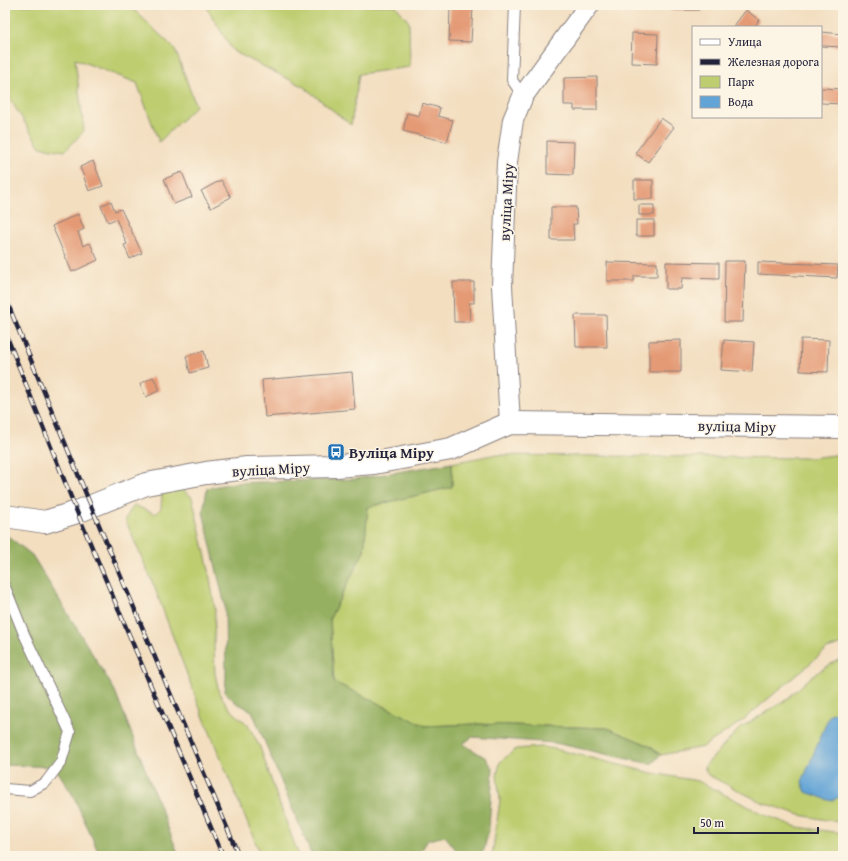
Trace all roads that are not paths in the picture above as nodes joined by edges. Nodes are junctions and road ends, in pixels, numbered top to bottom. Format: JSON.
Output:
{"nodes":[{"id":1,"x":515,"y":5,"type":"edge"},
{"id":2,"x":589,"y":5,"type":"edge"},
{"id":3,"x":523,"y":96,"type":"junction"},
{"id":4,"x":510,"y":423,"type":"junction"},
{"id":5,"x":843,"y":427,"type":"edge"},
{"id":6,"x":5,"y":516,"type":"edge"},
{"id":7,"x":5,"y":586,"type":"edge"},
{"id":8,"x":5,"y":789,"type":"edge"}],
"edges":[{"from":1,"to":3,"type":"lane"},
{"from":2,"to":3,"type":"street","name":"вуліца Міру"},
{"from":3,"to":4,"type":"street","name":"вуліца Міру"},
{"from":4,"to":5,"type":"street","name":"вуліца Міру"},
{"from":4,"to":6,"type":"street","name":"вуліца Міру"},
{"from":7,"to":8,"type":"lane"}]}
